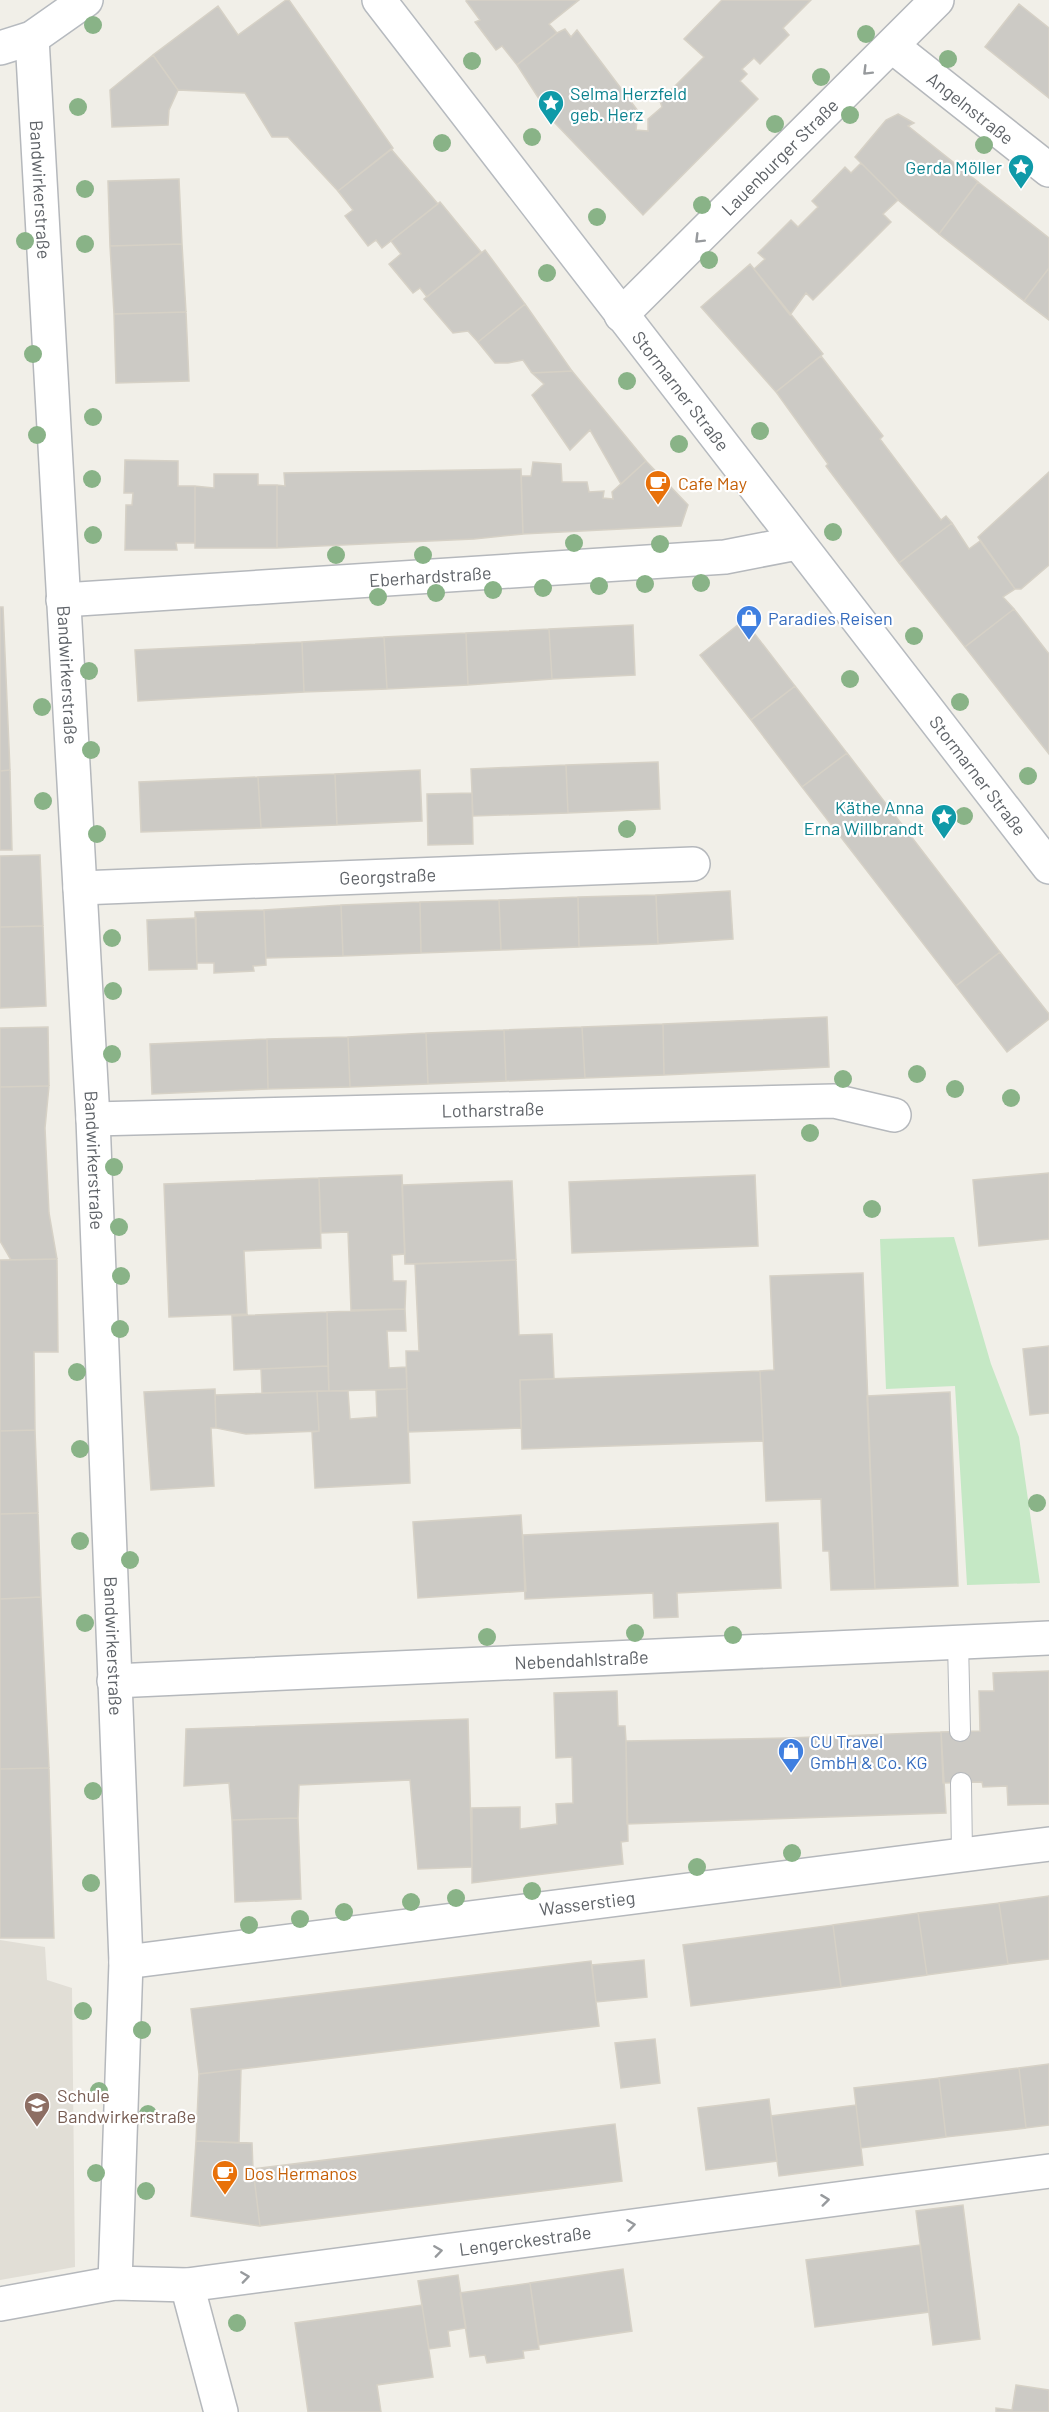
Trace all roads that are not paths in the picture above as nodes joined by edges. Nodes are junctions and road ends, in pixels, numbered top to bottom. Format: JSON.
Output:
{"nodes":[{"id":1,"x":86,"y":0,"type":"edge"},
{"id":2,"x":379,"y":0,"type":"edge"},
{"id":3,"x":937,"y":0,"type":"edge"},
{"id":4,"x":32,"y":38,"type":"junction"},
{"id":5,"x":892,"y":46,"type":"junction"},
{"id":6,"x":0,"y":48,"type":"edge"},
{"id":7,"x":1049,"y":170,"type":"edge"},
{"id":8,"x":621,"y":315,"type":"junction"},
{"id":9,"x":797,"y":543,"type":"junction"},
{"id":10,"x":63,"y":600,"type":"junction"},
{"id":11,"x":693,"y":864,"type":"dead end"},
{"id":12,"x":1049,"y":867,"type":"edge"},
{"id":13,"x":80,"y":888,"type":"junction"},
{"id":14,"x":894,"y":1115,"type":"dead end"},
{"id":15,"x":93,"y":1119,"type":"junction"},
{"id":16,"x":1049,"y":1638,"type":"edge"},
{"id":17,"x":958,"y":1642,"type":"junction"},
{"id":18,"x":114,"y":1682,"type":"junction"},
{"id":19,"x":960,"y":1731,"type":"dead end"},
{"id":20,"x":961,"y":1783,"type":"dead end"},
{"id":21,"x":1049,"y":1844,"type":"edge"},
{"id":22,"x":962,"y":1855,"type":"junction"},
{"id":23,"x":126,"y":1962,"type":"junction"},
{"id":24,"x":1049,"y":2171,"type":"edge"},
{"id":25,"x":115,"y":2283,"type":"junction"},
{"id":26,"x":187,"y":2285,"type":"junction"},
{"id":27,"x":0,"y":2304,"type":"edge"},
{"id":28,"x":221,"y":2412,"type":"edge"}],
"edges":[{"from":1,"to":4,"type":"street"},
{"from":2,"to":8,"type":"street","name":"Stormarner Straße"},
{"from":3,"to":5,"type":"street","name":"Lauenburger Straße"},
{"from":4,"to":6,"type":"street"},
{"from":4,"to":10,"type":"street","name":"Bandwirkerstraße"},
{"from":5,"to":7,"type":"street","name":"Angelnstraße"},
{"from":5,"to":8,"type":"street","name":"Lauenburger Straße","one_way":true},
{"from":8,"to":9,"type":"street","name":"Stormarner Straße"},
{"from":9,"to":10,"type":"street","name":"Eberhardstraße"},
{"from":9,"to":12,"type":"street","name":"Stormarner Straße"},
{"from":10,"to":13,"type":"street","name":"Bandwirkerstraße"},
{"from":11,"to":13,"type":"street","name":"Georgstraße"},
{"from":13,"to":15,"type":"street","name":"Bandwirkerstraße"},
{"from":14,"to":15,"type":"street","name":"Lotharstraße"},
{"from":15,"to":18,"type":"street","name":"Bandwirkerstraße"},
{"from":16,"to":17,"type":"street","name":"Nebendahlstraße"},
{"from":17,"to":18,"type":"street","name":"Nebendahlstraße"},
{"from":17,"to":19,"type":"lane"},
{"from":18,"to":23,"type":"street","name":"Bandwirkerstraße"},
{"from":20,"to":22,"type":"lane"},
{"from":21,"to":22,"type":"street","name":"Wasserstieg"},
{"from":22,"to":23,"type":"street","name":"Wasserstieg"},
{"from":23,"to":25,"type":"street","name":"Bandwirkerstraße"},
{"from":26,"to":24,"type":"street","name":"Lengerckestraße","one_way":true},
{"from":25,"to":26,"type":"street","name":"Lengerckestraße"},
{"from":25,"to":27,"type":"street","name":"Lengerckestraße"},
{"from":26,"to":28,"type":"street"}]}
